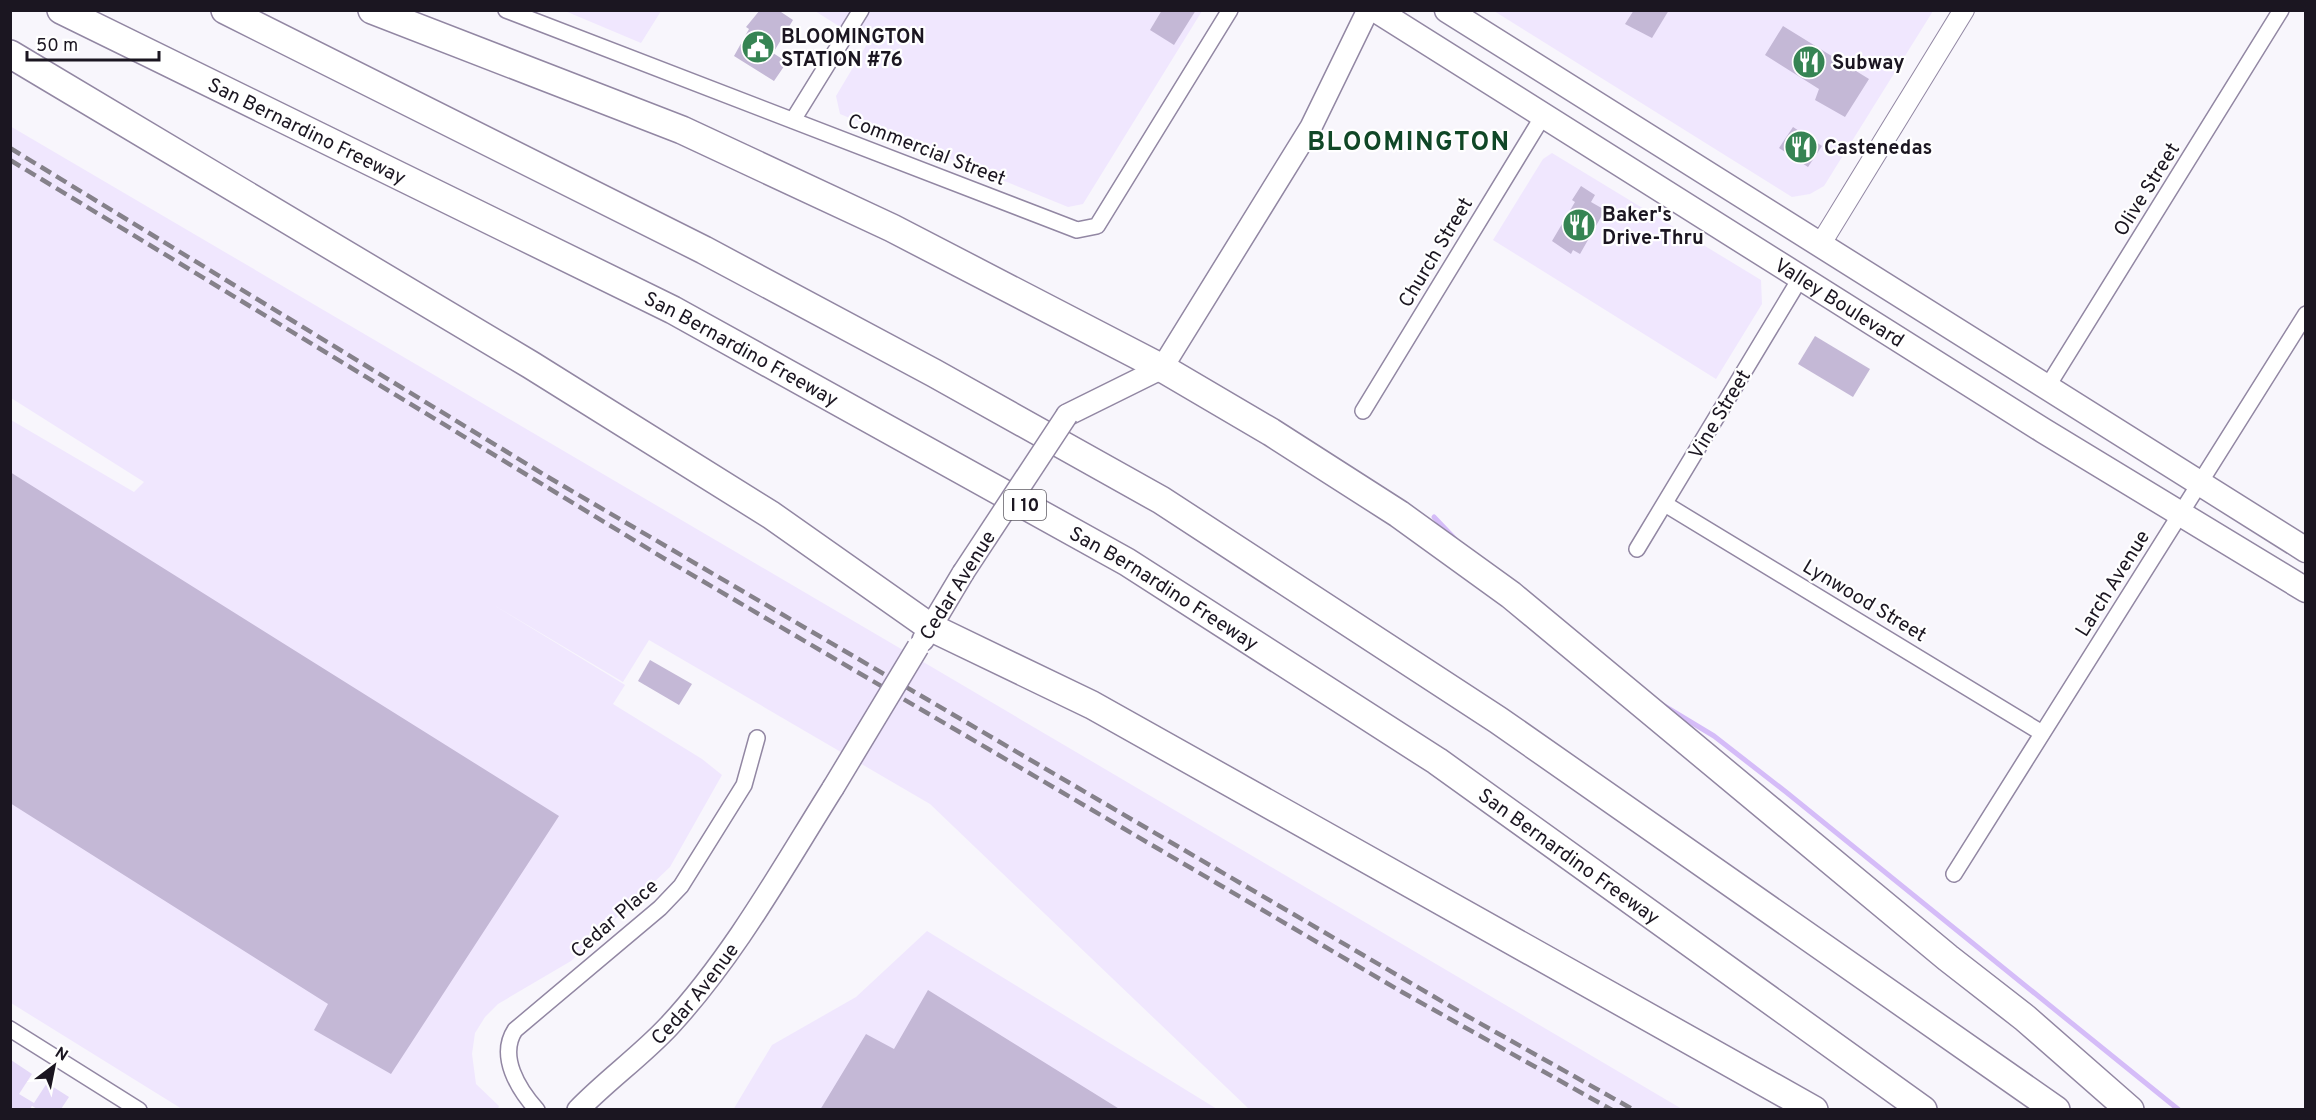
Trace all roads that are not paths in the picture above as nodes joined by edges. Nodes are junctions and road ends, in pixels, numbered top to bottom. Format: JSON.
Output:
{"nodes":[{"id":1,"x":61,"y":10,"type":"edge"},
{"id":2,"x":225,"y":10,"type":"edge"},
{"id":3,"x":372,"y":10,"type":"edge"},
{"id":4,"x":506,"y":10,"type":"edge"},
{"id":5,"x":861,"y":10,"type":"edge"},
{"id":6,"x":1230,"y":10,"type":"edge"},
{"id":7,"x":1368,"y":10,"type":"edge"},
{"id":8,"x":1376,"y":10,"type":"edge"},
{"id":9,"x":1447,"y":10,"type":"edge"},
{"id":10,"x":1964,"y":10,"type":"edge"},
{"id":11,"x":2281,"y":10,"type":"edge"},
{"id":12,"x":10,"y":54,"type":"edge"},
{"id":13,"x":1543,"y":116,"type":"junction"},
{"id":14,"x":793,"y":120,"type":"junction"},
{"id":15,"x":1820,"y":245,"type":"junction"},
{"id":16,"x":1801,"y":277,"type":"junction"},
{"id":17,"x":2306,"y":314,"type":"edge"},
{"id":18,"x":1162,"y":368,"type":"junction"},
{"id":19,"x":2046,"y":389,"type":"junction"},
{"id":20,"x":1363,"y":411,"type":"dead end"},
{"id":21,"x":2200,"y":484,"type":"junction"},
{"id":22,"x":1665,"y":504,"type":"junction"},
{"id":23,"x":2181,"y":513,"type":"junction"},
{"id":24,"x":1636,"y":549,"type":"dead end"},
{"id":25,"x":2306,"y":550,"type":"edge"},
{"id":26,"x":2306,"y":590,"type":"edge"},
{"id":27,"x":924,"y":637,"type":"junction"},
{"id":28,"x":2042,"y":733,"type":"junction"},
{"id":29,"x":757,"y":738,"type":"dead end"},
{"id":30,"x":1954,"y":874,"type":"dead end"},
{"id":31,"x":10,"y":1029,"type":"edge"},
{"id":32,"x":139,"y":1110,"type":"edge"},
{"id":33,"x":537,"y":1110,"type":"edge"},
{"id":34,"x":578,"y":1110,"type":"edge"},
{"id":35,"x":1814,"y":1110,"type":"edge"},
{"id":36,"x":1923,"y":1110,"type":"edge"},
{"id":37,"x":2056,"y":1110,"type":"edge"},
{"id":38,"x":2130,"y":1110,"type":"edge"}],
"edges":[{"from":1,"to":36,"type":"highway","name":"San Bernardino Freeway","number":"I 10"},
{"from":2,"to":37,"type":"highway"},
{"from":3,"to":18,"type":"highway"},
{"from":4,"to":14,"type":"street","name":"Commercial Street"},
{"from":5,"to":14,"type":"street"},
{"from":6,"to":14,"type":"street","name":"Commercial Street"},
{"from":7,"to":18,"type":"main road"},
{"from":8,"to":13,"type":"main road","name":"Valley Boulevard"},
{"from":9,"to":15,"type":"main road","name":"Valley Boulevard"},
{"from":10,"to":15,"type":"street"},
{"from":11,"to":19,"type":"street","name":"Olive Street"},
{"from":12,"to":27,"type":"highway"},
{"from":13,"to":16,"type":"main road","name":"Valley Boulevard"},
{"from":13,"to":20,"type":"street","name":"Church Street"},
{"from":15,"to":19,"type":"main road","name":"Valley Boulevard"},
{"from":16,"to":22,"type":"street","name":"Vine Street"},
{"from":16,"to":23,"type":"main road","name":"Valley Boulevard"},
{"from":17,"to":21,"type":"street","name":"Larch Avenue"},
{"from":18,"to":27,"type":"main road","name":"Cedar Avenue","bridge":true},
{"from":18,"to":38,"type":"highway"},
{"from":19,"to":21,"type":"main road","name":"Valley Boulevard"},
{"from":21,"to":23,"type":"street","name":"Larch Avenue"},
{"from":21,"to":25,"type":"main road","name":"Valley Boulevard"},
{"from":22,"to":24,"type":"street","name":"Vine Street"},
{"from":22,"to":28,"type":"street","name":"Lynwood Street"},
{"from":23,"to":26,"type":"main road","name":"Valley Boulevard"},
{"from":23,"to":28,"type":"street","name":"Larch Avenue"},
{"from":27,"to":34,"type":"main road","name":"Cedar Avenue","bridge":true},
{"from":27,"to":35,"type":"highway"},
{"from":28,"to":30,"type":"street","name":"Larch Avenue"},
{"from":29,"to":33,"type":"street","name":"Cedar Place"},
{"from":31,"to":32,"type":"street"}]}
